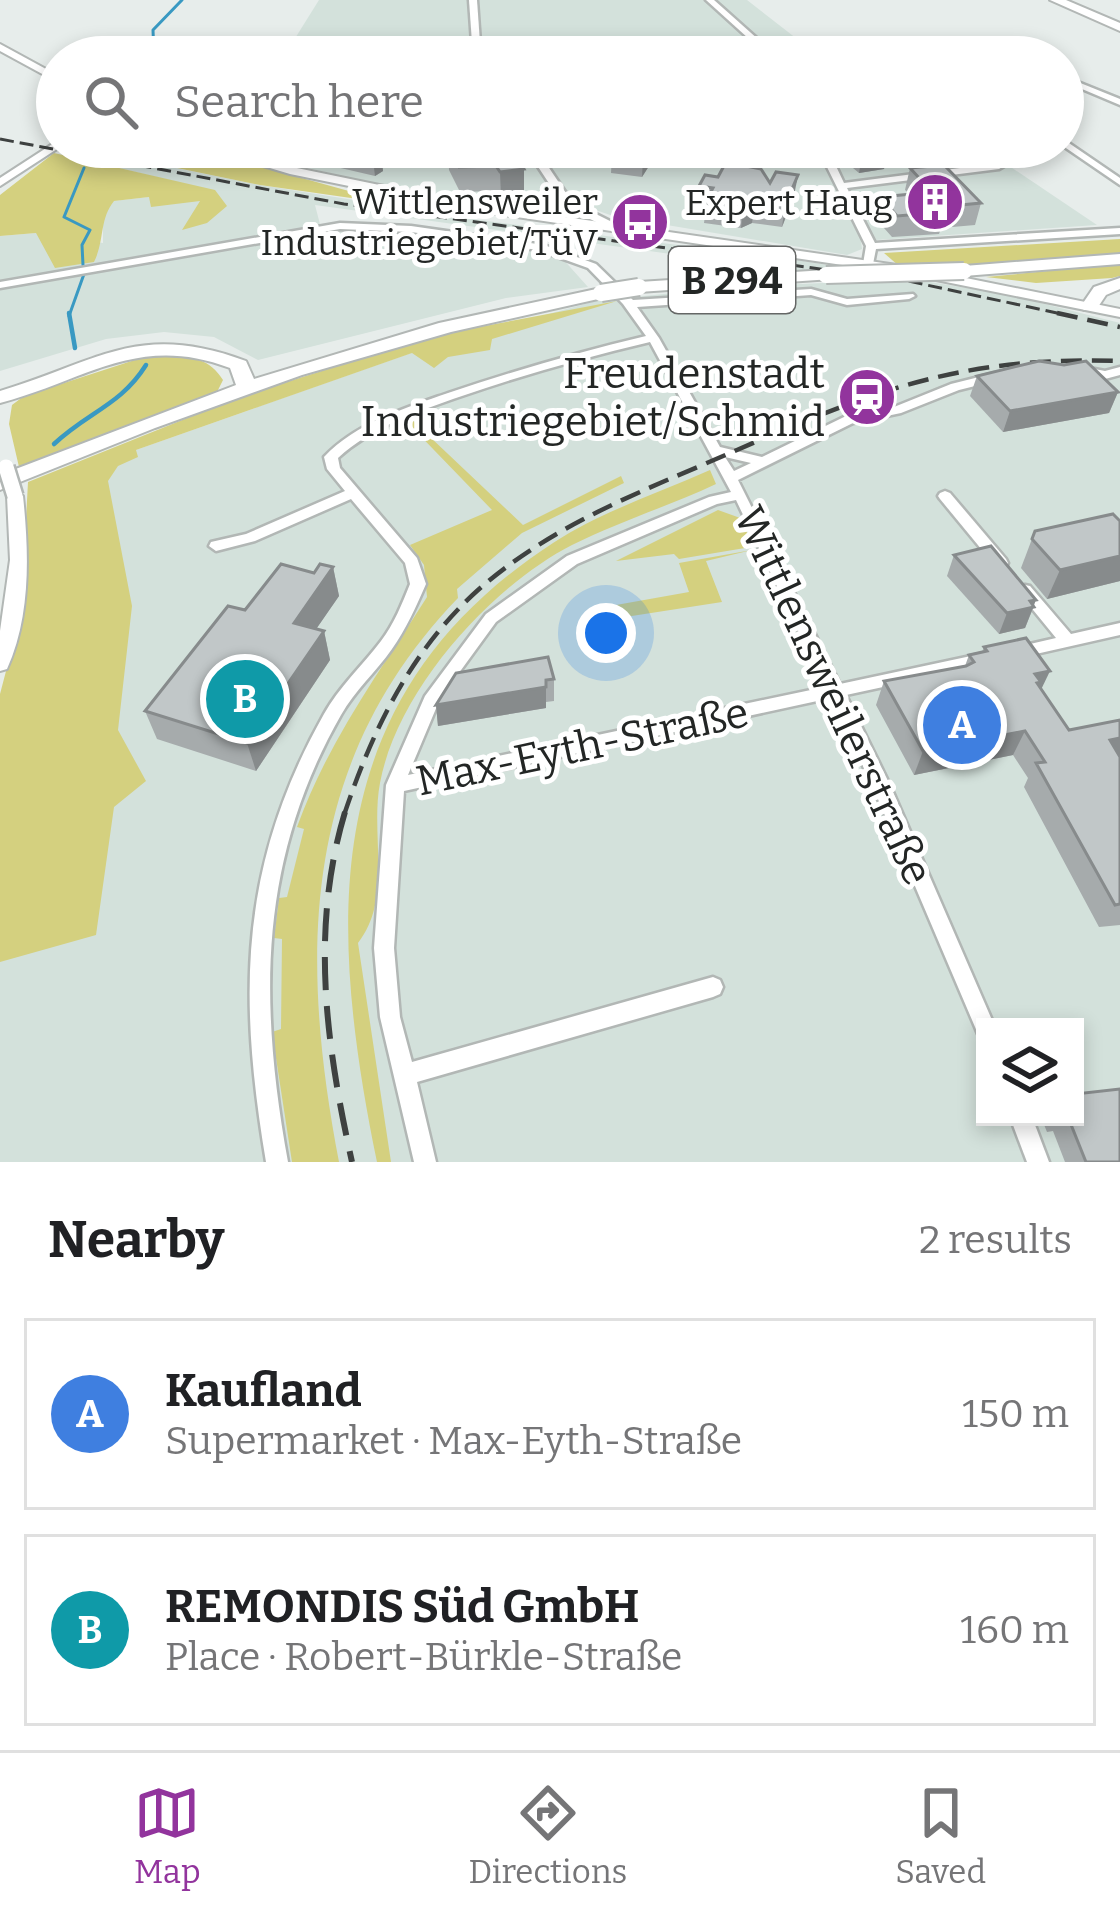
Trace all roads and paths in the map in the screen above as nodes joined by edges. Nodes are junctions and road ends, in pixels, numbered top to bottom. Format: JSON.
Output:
{"nodes":[{"id":1,"x":473,"y":0,"type":"edge"},
{"id":2,"x":710,"y":0,"type":"edge"},
{"id":3,"x":1056,"y":0,"type":"edge"},
{"id":4,"x":1120,"y":26,"type":"edge"},
{"id":5,"x":476,"y":36,"type":"edge"},
{"id":6,"x":750,"y":36,"type":"edge"},
{"id":7,"x":0,"y":47,"type":"edge"},
{"id":8,"x":36,"y":66,"type":"edge"},
{"id":9,"x":1084,"y":87,"type":"edge"},
{"id":10,"x":1120,"y":102,"type":"edge"},
{"id":11,"x":1084,"y":157,"type":"edge"},
{"id":12,"x":36,"y":158,"type":"edge"},
{"id":13,"x":284,"y":168,"type":"edge"},
{"id":14,"x":543,"y":168,"type":"edge"},
{"id":15,"x":832,"y":168,"type":"edge"},
{"id":16,"x":983,"y":168,"type":"edge"},
{"id":17,"x":1120,"y":182,"type":"edge"},
{"id":18,"x":0,"y":183,"type":"edge"},
{"id":19,"x":842,"y":186,"type":"junction"},
{"id":20,"x":564,"y":201,"type":"junction"},
{"id":21,"x":550,"y":219,"type":"junction"},
{"id":22,"x":612,"y":226,"type":"junction"},
{"id":23,"x":1120,"y":231,"type":"edge"},
{"id":24,"x":871,"y":246,"type":"junction"},
{"id":25,"x":1120,"y":259,"type":"edge"},
{"id":26,"x":868,"y":264,"type":"junction"},
{"id":27,"x":4,"y":283,"type":"edge"},
{"id":28,"x":1120,"y":284,"type":"edge"},
{"id":29,"x":634,"y":296,"type":"junction"},
{"id":30,"x":909,"y":296,"type":"dead end"},
{"id":31,"x":1106,"y":310,"type":"edge"},
{"id":32,"x":653,"y":338,"type":"junction"},
{"id":33,"x":1067,"y":370,"type":"edge"},
{"id":34,"x":1012,"y":374,"type":"edge"},
{"id":35,"x":1111,"y":378,"type":"edge"},
{"id":36,"x":241,"y":380,"type":"junction"},
{"id":37,"x":5,"y":393,"type":"edge"},
{"id":38,"x":0,"y":413,"type":"edge"},
{"id":39,"x":715,"y":450,"type":"junction"},
{"id":40,"x":760,"y":461,"type":"junction"},
{"id":41,"x":5,"y":474,"type":"edge"},
{"id":42,"x":735,"y":487,"type":"junction"},
{"id":43,"x":355,"y":493,"type":"junction"},
{"id":44,"x":945,"y":496,"type":"dead end"},
{"id":45,"x":216,"y":547,"type":"dead end"},
{"id":46,"x":1120,"y":629,"type":"edge"},
{"id":47,"x":1068,"y":641,"type":"junction"},
{"id":48,"x":0,"y":664,"type":"edge"},
{"id":49,"x":836,"y":692,"type":"junction"},
{"id":50,"x":395,"y":785,"type":"junction"},
{"id":51,"x":713,"y":987,"type":"dead end"},
{"id":52,"x":982,"y":1018,"type":"edge"},
{"id":53,"x":404,"y":1075,"type":"junction"},
{"id":54,"x":1025,"y":1126,"type":"edge"},
{"id":55,"x":277,"y":1162,"type":"edge"},
{"id":56,"x":425,"y":1162,"type":"edge"},
{"id":57,"x":1039,"y":1162,"type":"edge"}],
"edges":[{"from":1,"to":5,"type":"street"},
{"from":2,"to":6,"type":"street"},
{"from":3,"to":4,"type":"main road"},
{"from":7,"to":8,"type":"street"},
{"from":9,"to":10,"type":"street"},
{"from":11,"to":17,"type":"street"},
{"from":12,"to":18,"type":"street"},
{"from":13,"to":21,"type":"street"},
{"from":14,"to":20,"type":"street"},
{"from":15,"to":19,"type":"street"},
{"from":16,"to":19,"type":"street"},
{"from":19,"to":24,"type":"street"},
{"from":20,"to":21,"type":"street"},
{"from":20,"to":22,"type":"street"},
{"from":21,"to":22,"type":"street"},
{"from":22,"to":26,"type":"street"},
{"from":23,"to":24,"type":"street"},
{"from":24,"to":26,"type":"street"},
{"from":25,"to":29,"type":"main road","number":"B 294","bridge":true},
{"from":26,"to":31,"type":"street"},
{"from":27,"to":29,"type":"street","name":"Wittlensweilerstraße"},
{"from":28,"to":31,"type":"main road"},
{"from":29,"to":30,"type":"street"},
{"from":29,"to":32,"type":"street","name":"Wittlensweilerstraße"},
{"from":29,"to":36,"type":"main road","number":"B 294","bridge":true},
{"from":32,"to":39,"type":"street","name":"Wittlensweilerstraße"},
{"from":32,"to":43,"type":"street"},
{"from":33,"to":35,"type":"street"},
{"from":34,"to":40,"type":"street"},
{"from":36,"to":37,"type":"main road"},
{"from":36,"to":41,"type":"main road","number":"B 294"},
{"from":37,"to":38,"type":"main road"},
{"from":39,"to":40,"type":"street"},
{"from":39,"to":42,"type":"street","name":"Wittlensweilerstraße"},
{"from":40,"to":42,"type":"street"},
{"from":41,"to":48,"type":"street"},
{"from":42,"to":49,"type":"street","name":"Wittlensweilerstraße"},
{"from":42,"to":50,"type":"street"},
{"from":43,"to":45,"type":"street"},
{"from":43,"to":55,"type":"street"},
{"from":44,"to":47,"type":"street"},
{"from":46,"to":47,"type":"street","name":"Max-Eyth-Straße"},
{"from":47,"to":49,"type":"street","name":"Max-Eyth-Straße"},
{"from":49,"to":50,"type":"street","name":"Max-Eyth-Straße"},
{"from":49,"to":52,"type":"street","name":"Wittlensweilerstraße"},
{"from":50,"to":53,"type":"street"},
{"from":51,"to":53,"type":"street"},
{"from":53,"to":56,"type":"street"},
{"from":54,"to":57,"type":"street"}]}
